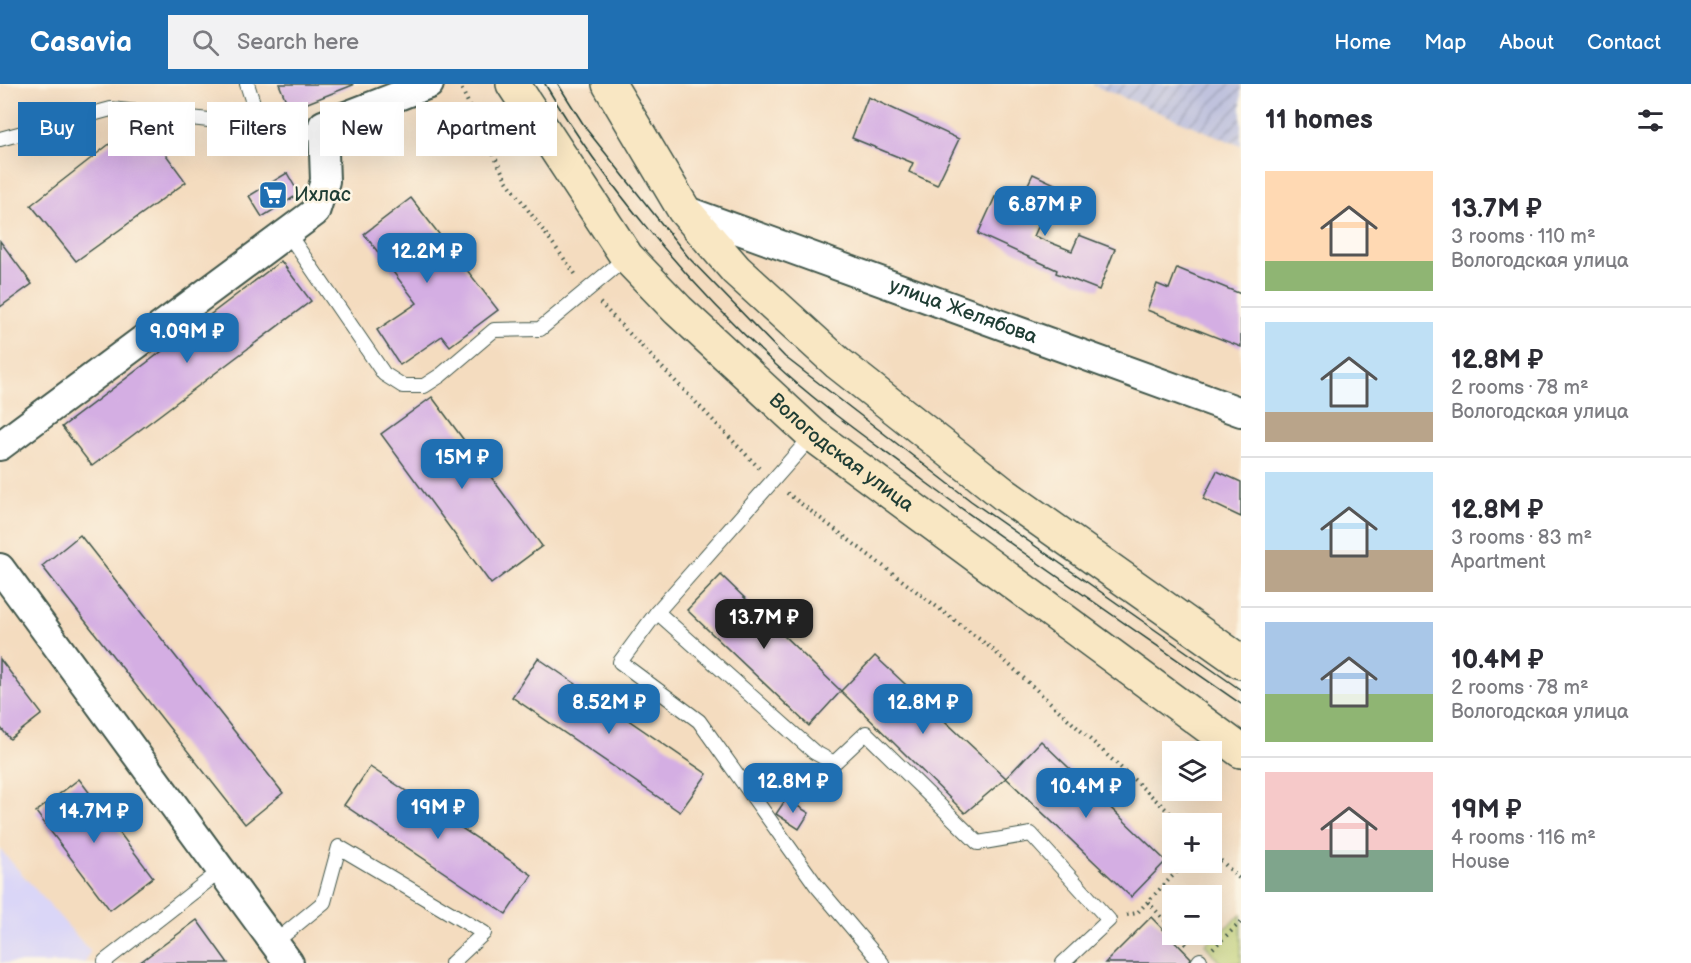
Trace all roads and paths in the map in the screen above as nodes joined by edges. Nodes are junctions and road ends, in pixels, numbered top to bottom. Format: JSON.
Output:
{"nodes":[{"id":1,"x":247,"y":84,"type":"edge"},
{"id":2,"x":429,"y":84,"type":"edge"},
{"id":3,"x":513,"y":84,"type":"edge"},
{"id":4,"x":609,"y":84,"type":"edge"},
{"id":5,"x":253,"y":102,"type":"edge"},
{"id":6,"x":382,"y":102,"type":"edge"},
{"id":7,"x":207,"y":120,"type":"edge"},
{"id":8,"x":0,"y":139,"type":"edge"},
{"id":9,"x":324,"y":156,"type":"edge"},
{"id":10,"x":684,"y":210,"type":"junction"},
{"id":11,"x":287,"y":231,"type":"junction"},
{"id":12,"x":627,"y":257,"type":"junction"},
{"id":13,"x":1241,"y":412,"type":"edge"},
{"id":14,"x":813,"y":435,"type":"junction"},
{"id":15,"x":0,"y":446,"type":"edge"},
{"id":16,"x":0,"y":568,"type":"edge"},
{"id":17,"x":657,"y":612,"type":"junction"},
{"id":18,"x":1241,"y":662,"type":"edge"},
{"id":19,"x":1241,"y":751,"type":"edge"},
{"id":20,"x":1222,"y":862,"type":"edge"},
{"id":21,"x":223,"y":869,"type":"junction"},
{"id":22,"x":1176,"y":873,"type":"edge"},
{"id":23,"x":1241,"y":880,"type":"edge"},
{"id":24,"x":1148,"y":902,"type":"junction"},
{"id":25,"x":1162,"y":917,"type":"edge"},
{"id":26,"x":1109,"y":920,"type":"junction"},
{"id":27,"x":1241,"y":922,"type":"edge"},
{"id":28,"x":282,"y":953,"type":"edge"},
{"id":29,"x":1199,"y":961,"type":"edge"},
{"id":30,"x":106,"y":963,"type":"edge"},
{"id":31,"x":452,"y":963,"type":"edge"},
{"id":32,"x":882,"y":963,"type":"edge"},
{"id":33,"x":1063,"y":963,"type":"edge"}],
"edges":[{"from":1,"to":5,"type":"lane"},
{"from":2,"to":6,"type":"street"},
{"from":3,"to":12,"type":"main road","name":"Вологодская улица"},
{"from":4,"to":10,"type":"main road"},
{"from":7,"to":8,"type":"lane"},
{"from":9,"to":11,"type":"street"},
{"from":10,"to":13,"type":"street","name":"улица Желябова"},
{"from":10,"to":18,"type":"main road"},
{"from":11,"to":12,"type":"lane"},
{"from":11,"to":15,"type":"street"},
{"from":12,"to":14,"type":"main road","name":"Вологодская улица"},
{"from":14,"to":17,"type":"lane"},
{"from":14,"to":19,"type":"main road","name":"Вологодская улица"},
{"from":16,"to":21,"type":"street"},
{"from":17,"to":26,"type":"lane"},
{"from":17,"to":32,"type":"lane"},
{"from":20,"to":23,"type":"path"},
{"from":21,"to":28,"type":"street"},
{"from":21,"to":30,"type":"lane"},
{"from":22,"to":24,"type":"path"},
{"from":24,"to":25,"type":"path"},
{"from":24,"to":26,"type":"path"},
{"from":26,"to":33,"type":"lane"},
{"from":27,"to":29,"type":"path"},
{"from":28,"to":31,"type":"lane"}]}
